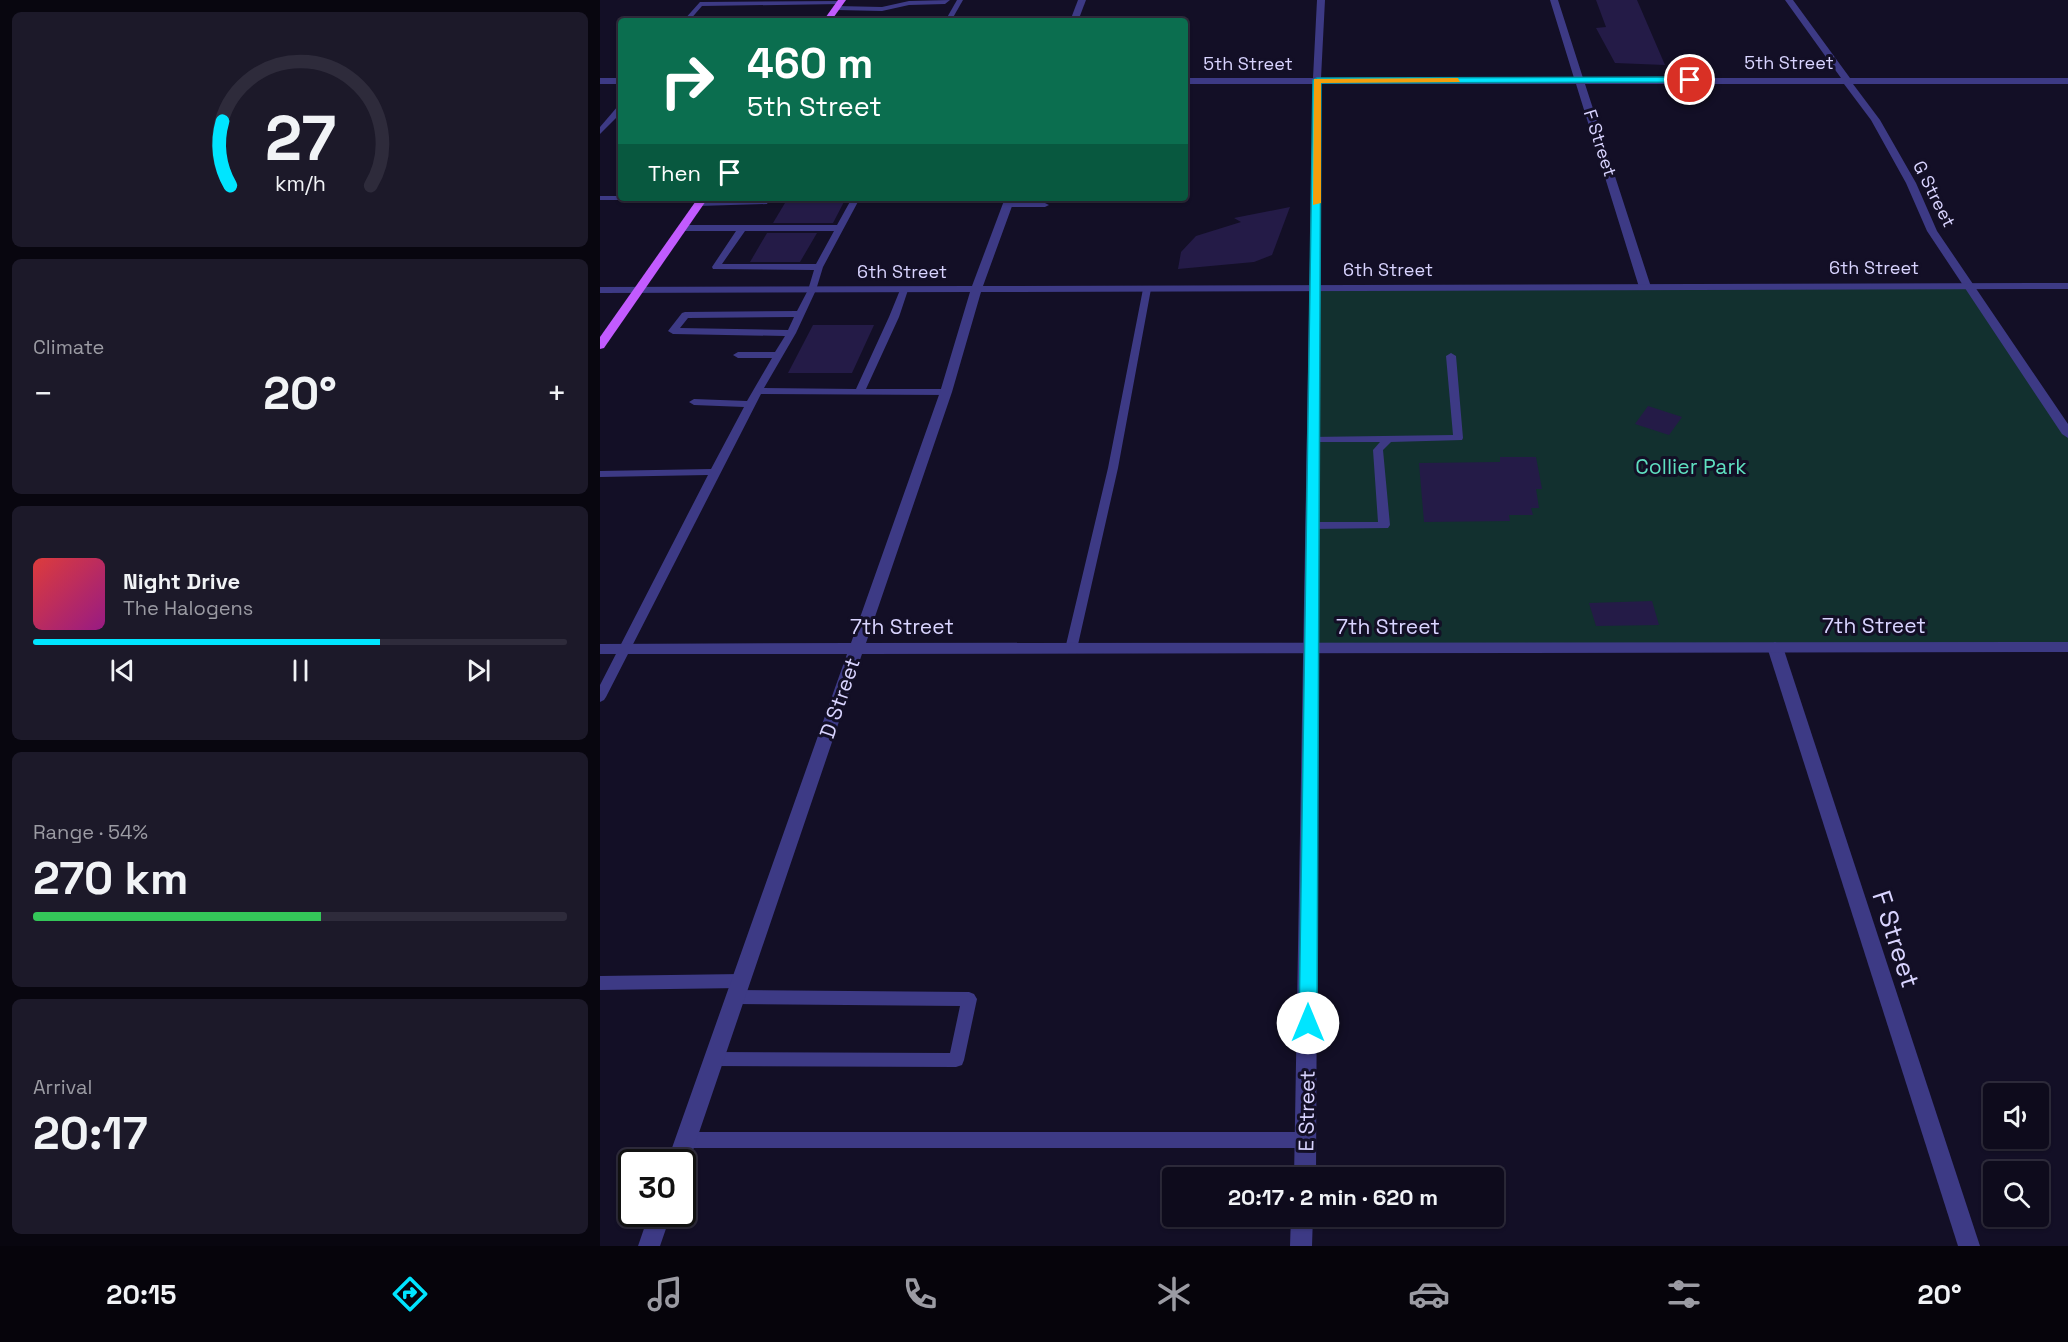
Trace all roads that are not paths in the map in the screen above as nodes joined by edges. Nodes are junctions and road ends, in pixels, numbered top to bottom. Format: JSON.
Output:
{"nodes":[{"id":1,"x":947,"y":0,"type":"edge"},
{"id":2,"x":960,"y":0,"type":"edge"},
{"id":3,"x":1082,"y":0,"type":"edge"},
{"id":4,"x":1321,"y":0,"type":"edge"},
{"id":5,"x":1554,"y":0,"type":"edge"},
{"id":6,"x":1789,"y":0,"type":"edge"},
{"id":7,"x":840,"y":3,"type":"edge"},
{"id":8,"x":688,"y":18,"type":"edge"},
{"id":9,"x":829,"y":18,"type":"edge"},
{"id":10,"x":950,"y":18,"type":"edge"},
{"id":11,"x":1075,"y":18,"type":"edge"},
{"id":12,"x":1317,"y":80,"type":"junction"},
{"id":13,"x":1579,"y":80,"type":"junction"},
{"id":14,"x":1845,"y":80,"type":"junction"},
{"id":15,"x":600,"y":81,"type":"edge"},
{"id":16,"x":618,"y":81,"type":"edge"},
{"id":17,"x":1188,"y":81,"type":"edge"},
{"id":18,"x":2068,"y":81,"type":"edge"},
{"id":19,"x":618,"y":111,"type":"edge"},
{"id":20,"x":600,"y":132,"type":"edge"},
{"id":21,"x":600,"y":198,"type":"edge"},
{"id":22,"x":618,"y":198,"type":"edge"},
{"id":23,"x":700,"y":201,"type":"edge"},
{"id":24,"x":853,"y":201,"type":"edge"},
{"id":25,"x":764,"y":202,"type":"dead end"},
{"id":26,"x":1009,"y":202,"type":"edge"},
{"id":27,"x":1045,"y":205,"type":"dead end"},
{"id":28,"x":682,"y":228,"type":"junction"},
{"id":29,"x":742,"y":228,"type":"junction"},
{"id":30,"x":839,"y":228,"type":"junction"},
{"id":31,"x":819,"y":267,"type":"junction"},
{"id":32,"x":1971,"y":286,"type":"junction"},
{"id":33,"x":2068,"y":286,"type":"edge"},
{"id":34,"x":1645,"y":287,"type":"junction"},
{"id":35,"x":1316,"y":288,"type":"junction"},
{"id":36,"x":1147,"y":289,"type":"junction"},
{"id":37,"x":600,"y":290,"type":"edge"},
{"id":38,"x":639,"y":290,"type":"junction"},
{"id":39,"x":812,"y":290,"type":"junction"},
{"id":40,"x":904,"y":290,"type":"junction"},
{"id":41,"x":976,"y":291,"type":"junction"},
{"id":42,"x":800,"y":314,"type":"junction"},
{"id":43,"x":791,"y":333,"type":"junction"},
{"id":44,"x":600,"y":345,"type":"edge"},
{"id":45,"x":738,"y":355,"type":"dead end"},
{"id":46,"x":777,"y":355,"type":"junction"},
{"id":47,"x":1451,"y":356,"type":"dead end"},
{"id":48,"x":757,"y":391,"type":"junction"},
{"id":49,"x":859,"y":392,"type":"junction"},
{"id":50,"x":946,"y":392,"type":"junction"},
{"id":51,"x":694,"y":402,"type":"dead end"},
{"id":52,"x":750,"y":404,"type":"junction"},
{"id":53,"x":2068,"y":434,"type":"edge"},
{"id":54,"x":1315,"y":439,"type":"junction"},
{"id":55,"x":1387,"y":440,"type":"junction"},
{"id":56,"x":716,"y":472,"type":"junction"},
{"id":57,"x":600,"y":474,"type":"edge"},
{"id":58,"x":1314,"y":526,"type":"junction"},
{"id":59,"x":1774,"y":647,"type":"junction"},
{"id":60,"x":2068,"y":647,"type":"edge"},
{"id":61,"x":857,"y":648,"type":"junction"},
{"id":62,"x":1312,"y":648,"type":"junction"},
{"id":63,"x":600,"y":649,"type":"edge"},
{"id":64,"x":627,"y":649,"type":"junction"},
{"id":65,"x":1071,"y":649,"type":"junction"},
{"id":66,"x":600,"y":698,"type":"edge"},
{"id":67,"x":741,"y":981,"type":"junction"},
{"id":68,"x":600,"y":982,"type":"edge"},
{"id":69,"x":735,"y":997,"type":"junction"},
{"id":70,"x":714,"y":1059,"type":"junction"},
{"id":71,"x":686,"y":1140,"type":"junction"},
{"id":72,"x":1307,"y":1140,"type":"junction"},
{"id":73,"x":683,"y":1149,"type":"edge"},
{"id":74,"x":1306,"y":1167,"type":"edge"},
{"id":75,"x":656,"y":1227,"type":"edge"},
{"id":76,"x":1302,"y":1227,"type":"edge"},
{"id":77,"x":649,"y":1246,"type":"edge"},
{"id":78,"x":1301,"y":1246,"type":"edge"},
{"id":79,"x":1969,"y":1246,"type":"edge"}],
"edges":[{"from":1,"to":7,"type":"lane"},
{"from":2,"to":10,"type":"lane"},
{"from":3,"to":11,"type":"street"},
{"from":4,"to":12,"type":"street","name":"E Street"},
{"from":5,"to":13,"type":"street","name":"F Street"},
{"from":6,"to":14,"type":"street","name":"G Street"},
{"from":7,"to":8,"type":"lane"},
{"from":7,"to":9,"type":"main road"},
{"from":12,"to":13,"type":"street","name":"5th Street"},
{"from":12,"to":17,"type":"street","name":"5th Street"},
{"from":12,"to":35,"type":"street","name":"E Street"},
{"from":13,"to":14,"type":"street","name":"5th Street"},
{"from":13,"to":34,"type":"street","name":"F Street"},
{"from":14,"to":18,"type":"street","name":"5th Street"},
{"from":14,"to":32,"type":"street","name":"G Street"},
{"from":15,"to":16,"type":"street"},
{"from":19,"to":20,"type":"lane"},
{"from":21,"to":22,"type":"lane"},
{"from":23,"to":25,"type":"lane"},
{"from":23,"to":28,"type":"main road"},
{"from":24,"to":30,"type":"lane"},
{"from":26,"to":27,"type":"lane"},
{"from":26,"to":41,"type":"street","name":"D Street"},
{"from":28,"to":29,"type":"lane"},
{"from":28,"to":38,"type":"main road"},
{"from":29,"to":30,"type":"lane"},
{"from":29,"to":31,"type":"lane"},
{"from":30,"to":31,"type":"lane"},
{"from":31,"to":39,"type":"lane"},
{"from":32,"to":33,"type":"street","name":"6th Street"},
{"from":32,"to":34,"type":"street","name":"6th Street"},
{"from":32,"to":53,"type":"street","name":"G Street"},
{"from":34,"to":35,"type":"street","name":"6th Street"},
{"from":35,"to":36,"type":"street","name":"6th Street"},
{"from":35,"to":54,"type":"street","name":"E Street"},
{"from":36,"to":41,"type":"street","name":"6th Street"},
{"from":36,"to":65,"type":"lane"},
{"from":37,"to":38,"type":"street","name":"6th Street"},
{"from":38,"to":39,"type":"street","name":"6th Street"},
{"from":38,"to":44,"type":"main road"},
{"from":39,"to":40,"type":"street","name":"6th Street"},
{"from":39,"to":42,"type":"lane"},
{"from":40,"to":41,"type":"street","name":"6th Street"},
{"from":40,"to":49,"type":"lane"},
{"from":41,"to":50,"type":"street","name":"D Street"},
{"from":42,"to":43,"type":"lane"},
{"from":42,"to":43,"type":"lane"},
{"from":43,"to":46,"type":"lane"},
{"from":45,"to":46,"type":"lane"},
{"from":46,"to":48,"type":"lane"},
{"from":47,"to":55,"type":"lane"},
{"from":48,"to":49,"type":"lane"},
{"from":48,"to":52,"type":"lane"},
{"from":49,"to":50,"type":"lane"},
{"from":50,"to":61,"type":"street","name":"D Street"},
{"from":51,"to":52,"type":"lane"},
{"from":52,"to":56,"type":"lane"},
{"from":54,"to":55,"type":"lane"},
{"from":54,"to":58,"type":"street","name":"E Street"},
{"from":55,"to":58,"type":"lane"},
{"from":56,"to":57,"type":"lane"},
{"from":56,"to":64,"type":"lane"},
{"from":58,"to":62,"type":"street","name":"E Street"},
{"from":59,"to":60,"type":"street","name":"7th Street"},
{"from":59,"to":62,"type":"street","name":"7th Street"},
{"from":59,"to":79,"type":"street","name":"F Street"},
{"from":61,"to":64,"type":"street","name":"7th Street"},
{"from":61,"to":65,"type":"street","name":"7th Street"},
{"from":61,"to":67,"type":"street","name":"D Street"},
{"from":62,"to":65,"type":"street","name":"7th Street"},
{"from":62,"to":72,"type":"street","name":"E Street"},
{"from":63,"to":64,"type":"street","name":"7th Street"},
{"from":64,"to":66,"type":"lane"},
{"from":67,"to":68,"type":"lane"},
{"from":67,"to":69,"type":"street","name":"D Street"},
{"from":69,"to":70,"type":"street","name":"D Street"},
{"from":69,"to":70,"type":"lane"},
{"from":70,"to":71,"type":"street","name":"D Street"},
{"from":71,"to":72,"type":"lane"},
{"from":71,"to":73,"type":"street","name":"D Street"},
{"from":72,"to":74,"type":"street","name":"E Street"},
{"from":75,"to":77,"type":"street"},
{"from":76,"to":78,"type":"street"}]}
